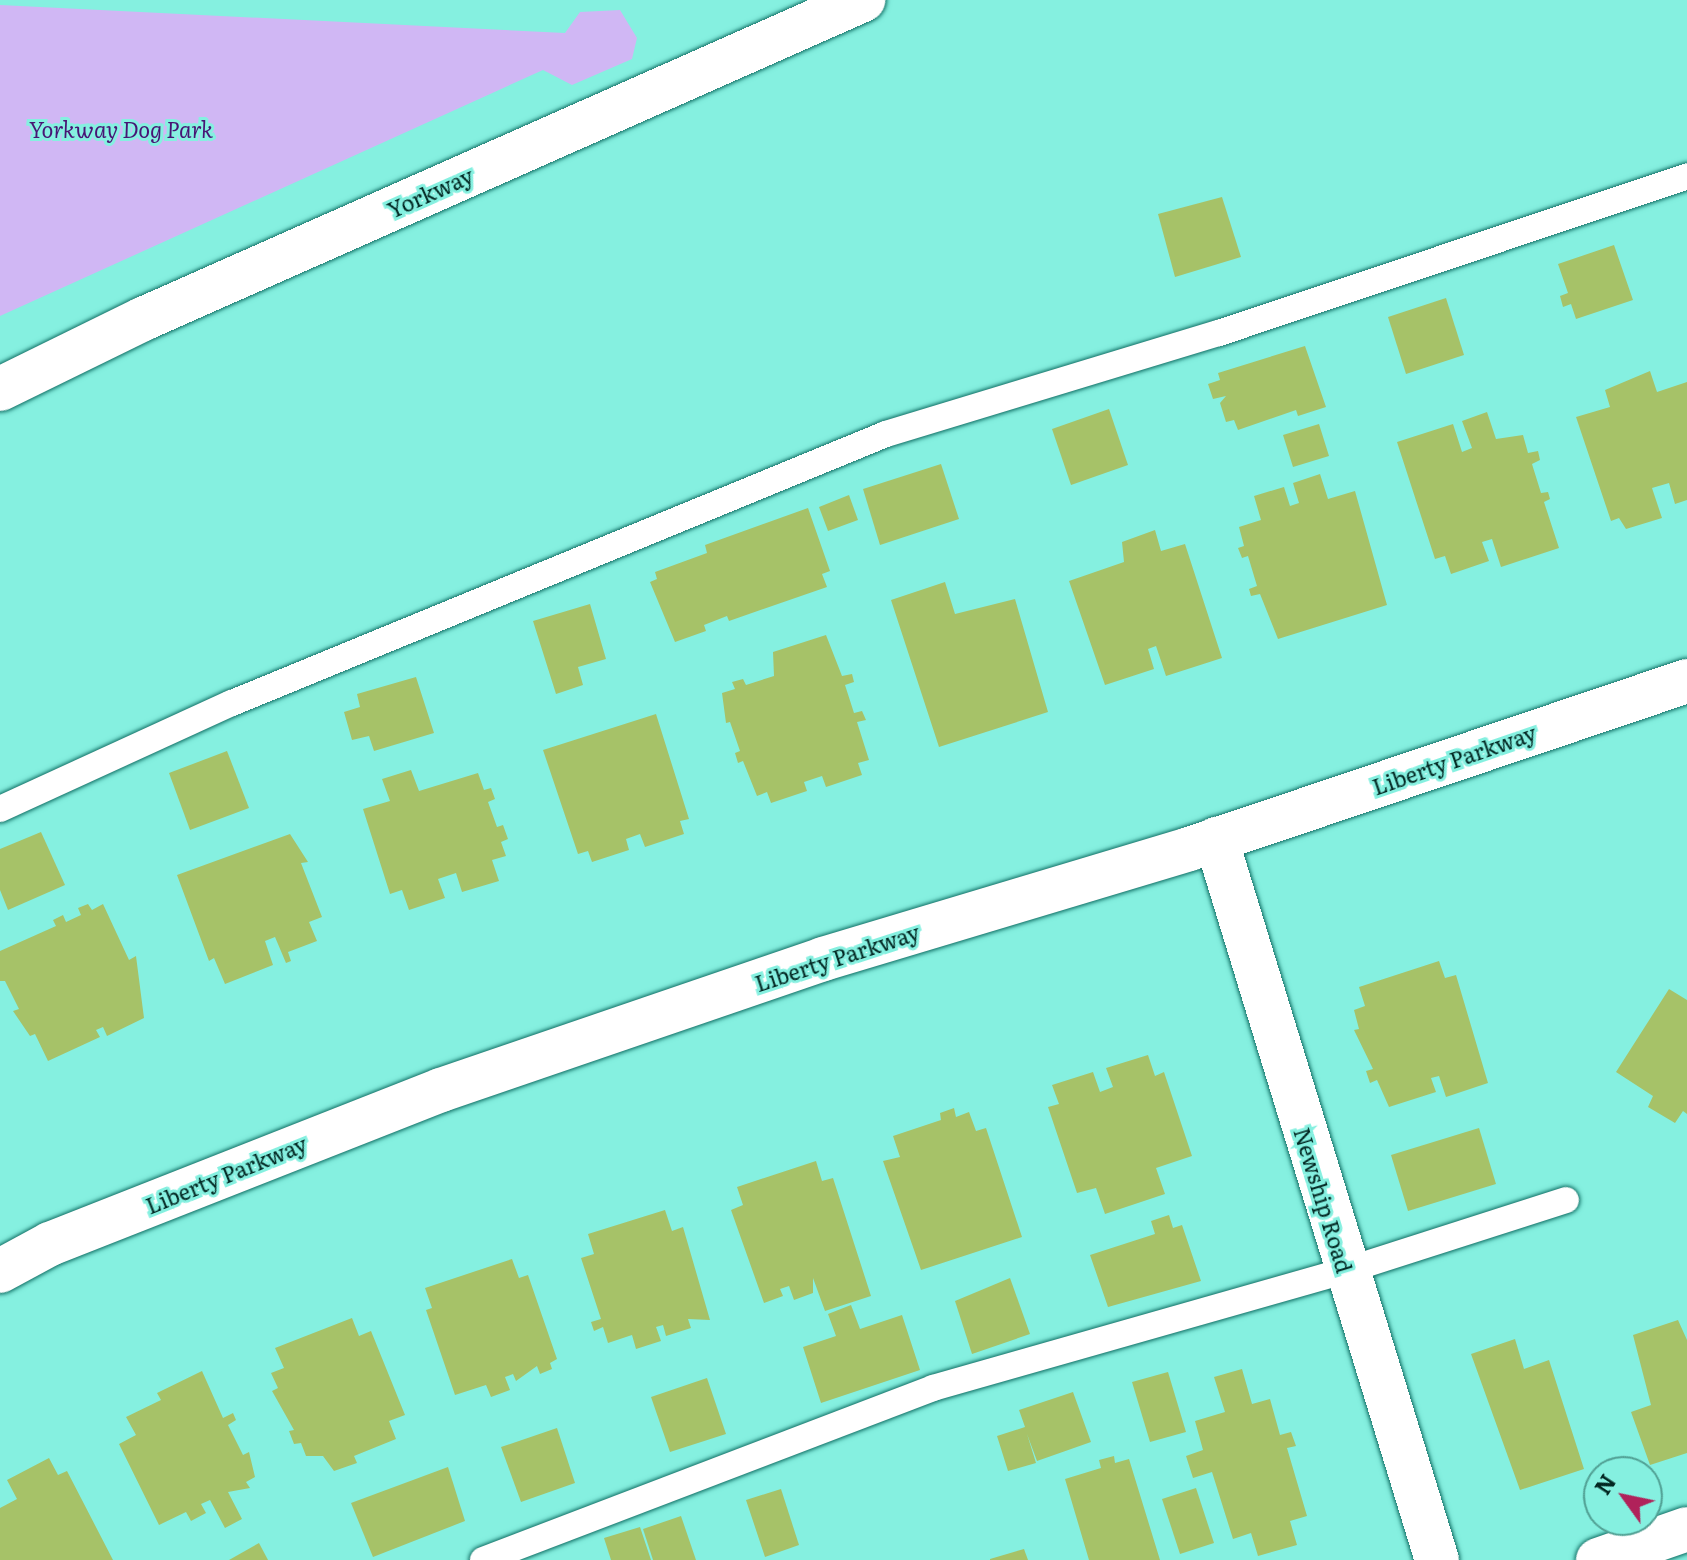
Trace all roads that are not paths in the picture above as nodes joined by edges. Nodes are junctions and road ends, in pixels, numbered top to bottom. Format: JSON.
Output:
{"nodes":[{"id":1,"x":863,"y":0,"type":"edge"},
{"id":2,"x":1687,"y":176,"type":"edge"},
{"id":3,"x":0,"y":389,"type":"edge"},
{"id":4,"x":1687,"y":681,"type":"edge"},
{"id":5,"x":0,"y":809,"type":"edge"},
{"id":6,"x":1216,"y":839,"type":"junction"},
{"id":7,"x":1566,"y":1200,"type":"dead end"},
{"id":8,"x":0,"y":1271,"type":"edge"},
{"id":9,"x":1345,"y":1271,"type":"junction"},
{"id":10,"x":1687,"y":1529,"type":"edge"},
{"id":11,"x":483,"y":1560,"type":"edge"},
{"id":12,"x":1437,"y":1560,"type":"edge"},
{"id":13,"x":1598,"y":1560,"type":"edge"}],
"edges":[{"from":1,"to":3,"type":"street","name":"Yorkway"},
{"from":2,"to":5,"type":"lane"},
{"from":4,"to":6,"type":"street","name":"Liberty Parkway"},
{"from":6,"to":8,"type":"street","name":"Liberty Parkway"},
{"from":6,"to":9,"type":"street","name":"Newship Road"},
{"from":7,"to":9,"type":"lane"},
{"from":9,"to":11,"type":"lane"},
{"from":9,"to":12,"type":"street","name":"Newship Road"},
{"from":10,"to":13,"type":"street"}]}
